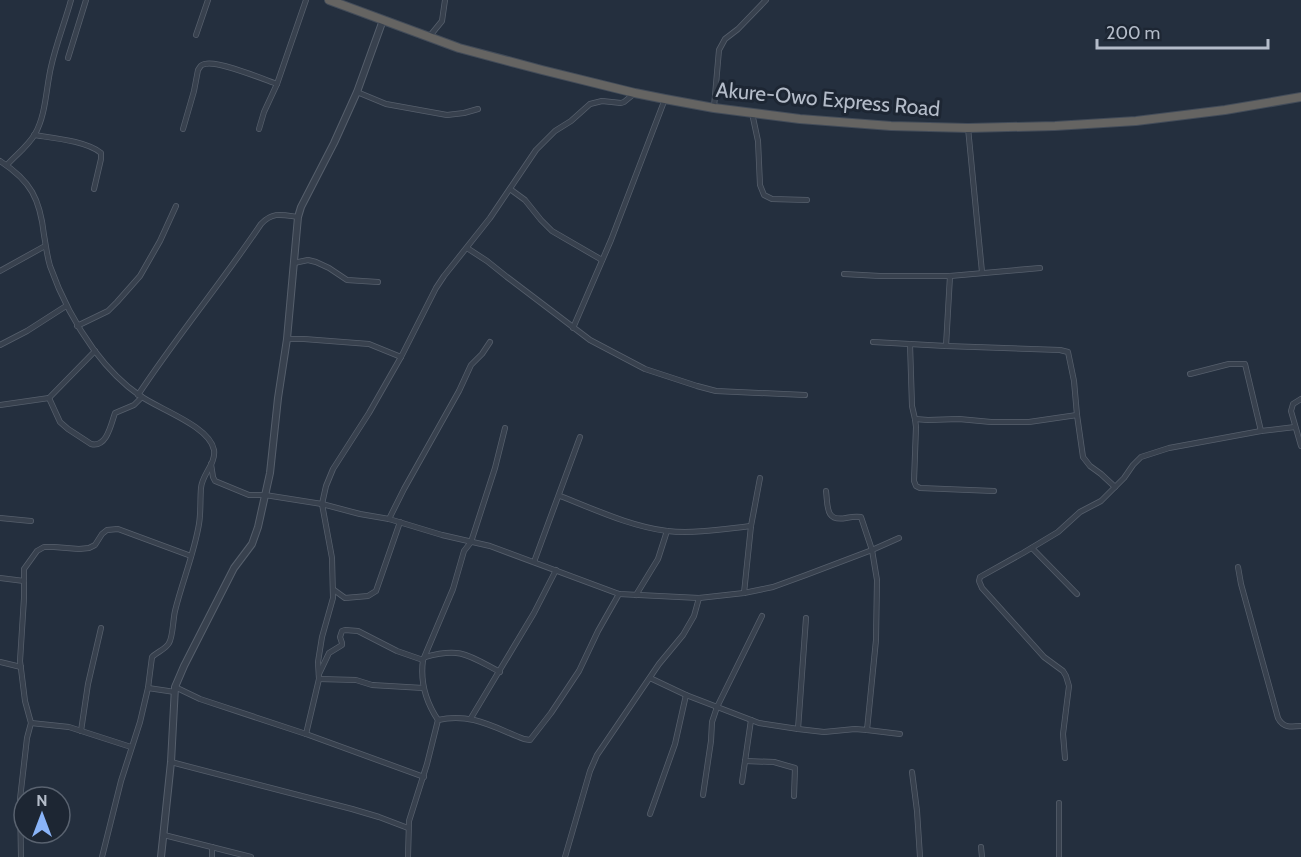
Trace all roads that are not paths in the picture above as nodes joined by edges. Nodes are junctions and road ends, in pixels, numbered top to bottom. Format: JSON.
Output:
{"nodes":[{"id":1,"x":71,"y":0,"type":"edge"},
{"id":2,"x":86,"y":0,"type":"edge"},
{"id":3,"x":208,"y":0,"type":"edge"},
{"id":4,"x":306,"y":0,"type":"edge"},
{"id":5,"x":329,"y":0,"type":"edge"},
{"id":6,"x":445,"y":0,"type":"edge"},
{"id":7,"x":766,"y":0,"type":"edge"},
{"id":8,"x":383,"y":20,"type":"junction"},
{"id":9,"x":196,"y":35,"type":"dead end"},
{"id":10,"x":429,"y":37,"type":"junction"},
{"id":11,"x":68,"y":57,"type":"dead end"},
{"id":12,"x":277,"y":84,"type":"junction"},
{"id":13,"x":357,"y":92,"type":"junction"},
{"id":14,"x":635,"y":93,"type":"junction"},
{"id":15,"x":1301,"y":97,"type":"edge"},
{"id":16,"x":665,"y":99,"type":"junction"},
{"id":17,"x":714,"y":108,"type":"junction"},
{"id":18,"x":478,"y":109,"type":"dead end"},
{"id":19,"x":752,"y":113,"type":"junction"},
{"id":20,"x":968,"y":128,"type":"junction"},
{"id":21,"x":183,"y":129,"type":"dead end"},
{"id":22,"x":259,"y":129,"type":"dead end"},
{"id":23,"x":34,"y":135,"type":"junction"},
{"id":24,"x":0,"y":160,"type":"edge"},
{"id":25,"x":7,"y":165,"type":"junction"},
{"id":26,"x":94,"y":189,"type":"dead end"},
{"id":27,"x":510,"y":189,"type":"junction"},
{"id":28,"x":807,"y":200,"type":"dead end"},
{"id":29,"x":176,"y":207,"type":"dead end"},
{"id":30,"x":298,"y":217,"type":"junction"},
{"id":31,"x":45,"y":246,"type":"junction"},
{"id":32,"x":467,"y":248,"type":"junction"},
{"id":33,"x":602,"y":260,"type":"junction"},
{"id":34,"x":294,"y":263,"type":"junction"},
{"id":35,"x":1040,"y":268,"type":"dead end"},
{"id":36,"x":0,"y":271,"type":"edge"},
{"id":37,"x":982,"y":272,"type":"junction"},
{"id":38,"x":844,"y":274,"type":"dead end"},
{"id":39,"x":950,"y":276,"type":"junction"},
{"id":40,"x":378,"y":282,"type":"dead end"},
{"id":41,"x":66,"y":306,"type":"junction"},
{"id":42,"x":77,"y":326,"type":"junction"},
{"id":43,"x":573,"y":328,"type":"junction"},
{"id":44,"x":287,"y":339,"type":"junction"},
{"id":45,"x":490,"y":342,"type":"dead end"},
{"id":46,"x":873,"y":342,"type":"dead end"},
{"id":47,"x":910,"y":344,"type":"junction"},
{"id":48,"x":0,"y":345,"type":"edge"},
{"id":49,"x":946,"y":346,"type":"junction"},
{"id":50,"x":95,"y":351,"type":"junction"},
{"id":51,"x":401,"y":357,"type":"junction"},
{"id":52,"x":1190,"y":374,"type":"dead end"},
{"id":53,"x":805,"y":395,"type":"dead end"},
{"id":54,"x":140,"y":396,"type":"junction"},
{"id":55,"x":49,"y":398,"type":"junction"},
{"id":56,"x":1301,"y":399,"type":"edge"},
{"id":57,"x":0,"y":405,"type":"edge"},
{"id":58,"x":1077,"y":416,"type":"junction"},
{"id":59,"x":915,"y":419,"type":"junction"},
{"id":60,"x":1295,"y":427,"type":"junction"},
{"id":61,"x":505,"y":428,"type":"dead end"},
{"id":62,"x":1260,"y":431,"type":"junction"},
{"id":63,"x":580,"y":437,"type":"dead end"},
{"id":64,"x":1301,"y":447,"type":"edge"},
{"id":65,"x":211,"y":464,"type":"junction"},
{"id":66,"x":760,"y":478,"type":"dead end"},
{"id":67,"x":1115,"y":487,"type":"junction"},
{"id":68,"x":826,"y":491,"type":"dead end"},
{"id":69,"x":994,"y":491,"type":"dead end"},
{"id":70,"x":265,"y":495,"type":"junction"},
{"id":71,"x":560,"y":496,"type":"junction"},
{"id":72,"x":322,"y":504,"type":"junction"},
{"id":73,"x":0,"y":518,"type":"edge"},
{"id":74,"x":389,"y":519,"type":"junction"},
{"id":75,"x":31,"y":521,"type":"dead end"},
{"id":76,"x":400,"y":522,"type":"junction"},
{"id":77,"x":751,"y":526,"type":"junction"},
{"id":78,"x":667,"y":531,"type":"junction"},
{"id":79,"x":899,"y":538,"type":"dead end"},
{"id":80,"x":471,"y":542,"type":"junction"},
{"id":81,"x":1032,"y":548,"type":"junction"},
{"id":82,"x":872,"y":550,"type":"junction"},
{"id":83,"x":191,"y":556,"type":"junction"},
{"id":84,"x":534,"y":562,"type":"junction"},
{"id":85,"x":1238,"y":567,"type":"dead end"},
{"id":86,"x":556,"y":570,"type":"junction"},
{"id":87,"x":0,"y":578,"type":"edge"},
{"id":88,"x":24,"y":580,"type":"junction"},
{"id":89,"x":333,"y":590,"type":"junction"},
{"id":90,"x":744,"y":593,"type":"junction"},
{"id":91,"x":620,"y":594,"type":"junction"},
{"id":92,"x":636,"y":594,"type":"junction"},
{"id":93,"x":1077,"y":594,"type":"dead end"},
{"id":94,"x":699,"y":598,"type":"junction"},
{"id":95,"x":762,"y":616,"type":"dead end"},
{"id":96,"x":806,"y":618,"type":"dead end"},
{"id":97,"x":101,"y":628,"type":"dead end"},
{"id":98,"x":424,"y":659,"type":"junction"},
{"id":99,"x":0,"y":662,"type":"edge"},
{"id":100,"x":21,"y":668,"type":"junction"},
{"id":101,"x":500,"y":672,"type":"junction"},
{"id":102,"x":319,"y":677,"type":"junction"},
{"id":103,"x":650,"y":678,"type":"junction"},
{"id":104,"x":148,"y":688,"type":"junction"},
{"id":105,"x":423,"y":688,"type":"junction"},
{"id":106,"x":175,"y":690,"type":"junction"},
{"id":107,"x":686,"y":694,"type":"junction"},
{"id":108,"x":717,"y":707,"type":"junction"},
{"id":109,"x":471,"y":718,"type":"junction"},
{"id":110,"x":438,"y":720,"type":"junction"},
{"id":111,"x":751,"y":720,"type":"junction"},
{"id":112,"x":31,"y":723,"type":"junction"},
{"id":113,"x":1301,"y":726,"type":"edge"},
{"id":114,"x":798,"y":729,"type":"junction"},
{"id":115,"x":81,"y":730,"type":"junction"},
{"id":116,"x":867,"y":730,"type":"junction"},
{"id":117,"x":306,"y":734,"type":"junction"},
{"id":118,"x":900,"y":734,"type":"dead end"},
{"id":119,"x":131,"y":747,"type":"junction"},
{"id":120,"x":1065,"y":758,"type":"dead end"},
{"id":121,"x":745,"y":761,"type":"junction"},
{"id":122,"x":171,"y":762,"type":"junction"},
{"id":123,"x":912,"y":772,"type":"dead end"},
{"id":124,"x":424,"y":777,"type":"junction"},
{"id":125,"x":742,"y":782,"type":"dead end"},
{"id":126,"x":703,"y":795,"type":"dead end"},
{"id":127,"x":794,"y":796,"type":"dead end"},
{"id":128,"x":1059,"y":804,"type":"dead end"},
{"id":129,"x":650,"y":814,"type":"dead end"},
{"id":130,"x":408,"y":828,"type":"junction"},
{"id":131,"x":164,"y":835,"type":"junction"},
{"id":132,"x":212,"y":847,"type":"junction"},
{"id":133,"x":981,"y":847,"type":"dead end"},
{"id":134,"x":21,"y":857,"type":"edge"},
{"id":135,"x":102,"y":857,"type":"edge"},
{"id":136,"x":161,"y":857,"type":"edge"},
{"id":137,"x":212,"y":857,"type":"edge"},
{"id":138,"x":251,"y":857,"type":"edge"},
{"id":139,"x":408,"y":857,"type":"edge"},
{"id":140,"x":566,"y":857,"type":"edge"},
{"id":141,"x":920,"y":857,"type":"edge"},
{"id":142,"x":982,"y":857,"type":"edge"},
{"id":143,"x":1059,"y":857,"type":"edge"}],
"edges":[{"from":1,"to":23,"type":"street"},
{"from":2,"to":11,"type":"street"},
{"from":3,"to":9,"type":"street"},
{"from":4,"to":12,"type":"street"},
{"from":5,"to":8,"type":"highway","name":"Akure-Owo Express Road"},
{"from":6,"to":10,"type":"street"},
{"from":7,"to":17,"type":"street"},
{"from":8,"to":10,"type":"highway","name":"Akure-Owo Express Road"},
{"from":8,"to":13,"type":"street"},
{"from":10,"to":14,"type":"highway","name":"Akure-Owo Express Road"},
{"from":12,"to":21,"type":"street"},
{"from":12,"to":22,"type":"street"},
{"from":13,"to":18,"type":"street"},
{"from":13,"to":30,"type":"street"},
{"from":14,"to":16,"type":"highway","name":"Akure-Owo Express Road"},
{"from":14,"to":27,"type":"street"},
{"from":15,"to":20,"type":"highway","name":"Akure-Owo Express Road"},
{"from":16,"to":17,"type":"highway","name":"Akure-Owo Express Road"},
{"from":16,"to":33,"type":"street"},
{"from":17,"to":19,"type":"highway","name":"Akure-Owo Express Road"},
{"from":19,"to":20,"type":"highway","name":"Akure-Owo Express Road"},
{"from":19,"to":28,"type":"street"},
{"from":20,"to":37,"type":"street"},
{"from":23,"to":25,"type":"street"},
{"from":23,"to":26,"type":"street"},
{"from":24,"to":25,"type":"street"},
{"from":25,"to":31,"type":"street"},
{"from":27,"to":32,"type":"street"},
{"from":27,"to":33,"type":"street"},
{"from":29,"to":42,"type":"street"},
{"from":30,"to":34,"type":"street"},
{"from":30,"to":54,"type":"street"},
{"from":31,"to":36,"type":"street"},
{"from":31,"to":41,"type":"street"},
{"from":32,"to":43,"type":"street"},
{"from":32,"to":51,"type":"street"},
{"from":33,"to":43,"type":"street"},
{"from":34,"to":40,"type":"street"},
{"from":34,"to":44,"type":"street"},
{"from":35,"to":37,"type":"street"},
{"from":37,"to":39,"type":"street"},
{"from":38,"to":39,"type":"street"},
{"from":39,"to":49,"type":"street"},
{"from":41,"to":42,"type":"street"},
{"from":41,"to":48,"type":"street"},
{"from":42,"to":50,"type":"street"},
{"from":43,"to":53,"type":"street"},
{"from":44,"to":51,"type":"street"},
{"from":44,"to":70,"type":"street"},
{"from":45,"to":74,"type":"street"},
{"from":46,"to":47,"type":"street"},
{"from":47,"to":49,"type":"street"},
{"from":47,"to":59,"type":"street"},
{"from":49,"to":58,"type":"street"},
{"from":50,"to":54,"type":"street"},
{"from":50,"to":55,"type":"street"},
{"from":51,"to":72,"type":"street"},
{"from":52,"to":62,"type":"street"},
{"from":54,"to":55,"type":"street"},
{"from":54,"to":65,"type":"street"},
{"from":55,"to":57,"type":"street"},
{"from":56,"to":60,"type":"street"},
{"from":58,"to":59,"type":"street"},
{"from":58,"to":67,"type":"street"},
{"from":59,"to":69,"type":"street"},
{"from":60,"to":62,"type":"street"},
{"from":60,"to":64,"type":"street"},
{"from":61,"to":80,"type":"street"},
{"from":62,"to":67,"type":"street"},
{"from":63,"to":71,"type":"street"},
{"from":65,"to":70,"type":"street"},
{"from":65,"to":83,"type":"street"},
{"from":66,"to":77,"type":"street"},
{"from":67,"to":81,"type":"street"},
{"from":68,"to":82,"type":"street"},
{"from":70,"to":72,"type":"street"},
{"from":70,"to":106,"type":"street"},
{"from":71,"to":78,"type":"street"},
{"from":71,"to":84,"type":"street"},
{"from":72,"to":74,"type":"street"},
{"from":72,"to":89,"type":"street"},
{"from":73,"to":75,"type":"street"},
{"from":74,"to":76,"type":"street"},
{"from":76,"to":80,"type":"street"},
{"from":76,"to":89,"type":"street"},
{"from":77,"to":78,"type":"street"},
{"from":77,"to":90,"type":"street"},
{"from":78,"to":92,"type":"street"},
{"from":79,"to":82,"type":"street"},
{"from":80,"to":84,"type":"street"},
{"from":80,"to":98,"type":"street"},
{"from":81,"to":93,"type":"street"},
{"from":81,"to":120,"type":"street"},
{"from":82,"to":90,"type":"street"},
{"from":82,"to":116,"type":"street"},
{"from":83,"to":88,"type":"street"},
{"from":83,"to":104,"type":"street"},
{"from":84,"to":86,"type":"street"},
{"from":85,"to":113,"type":"street"},
{"from":86,"to":91,"type":"street"},
{"from":86,"to":101,"type":"street"},
{"from":87,"to":88,"type":"street"},
{"from":88,"to":100,"type":"street"},
{"from":89,"to":102,"type":"street"},
{"from":90,"to":94,"type":"street"},
{"from":91,"to":92,"type":"street"},
{"from":91,"to":109,"type":"street"},
{"from":92,"to":94,"type":"street"},
{"from":94,"to":103,"type":"street"},
{"from":95,"to":108,"type":"street"},
{"from":96,"to":114,"type":"street"},
{"from":97,"to":115,"type":"street"},
{"from":98,"to":101,"type":"street"},
{"from":98,"to":102,"type":"street"},
{"from":98,"to":105,"type":"street"},
{"from":99,"to":100,"type":"street"},
{"from":100,"to":112,"type":"street"},
{"from":101,"to":109,"type":"street"},
{"from":102,"to":105,"type":"street"},
{"from":102,"to":117,"type":"street"},
{"from":103,"to":107,"type":"street"},
{"from":103,"to":140,"type":"street"},
{"from":104,"to":106,"type":"street"},
{"from":104,"to":119,"type":"street"},
{"from":105,"to":110,"type":"street"},
{"from":106,"to":117,"type":"street"},
{"from":106,"to":122,"type":"street"},
{"from":107,"to":108,"type":"street"},
{"from":107,"to":129,"type":"street"},
{"from":108,"to":111,"type":"street"},
{"from":108,"to":126,"type":"street"},
{"from":109,"to":110,"type":"street"},
{"from":110,"to":124,"type":"street"},
{"from":111,"to":114,"type":"street"},
{"from":111,"to":121,"type":"street"},
{"from":112,"to":115,"type":"street"},
{"from":112,"to":134,"type":"street"},
{"from":114,"to":116,"type":"street"},
{"from":115,"to":119,"type":"street"},
{"from":116,"to":118,"type":"street"},
{"from":117,"to":124,"type":"street"},
{"from":119,"to":135,"type":"street"},
{"from":121,"to":125,"type":"street"},
{"from":121,"to":127,"type":"street"},
{"from":122,"to":130,"type":"street"},
{"from":122,"to":131,"type":"street"},
{"from":123,"to":141,"type":"street"},
{"from":124,"to":130,"type":"street"},
{"from":128,"to":143,"type":"street"},
{"from":130,"to":139,"type":"street"},
{"from":131,"to":132,"type":"street"},
{"from":131,"to":136,"type":"street"},
{"from":132,"to":137,"type":"street"},
{"from":132,"to":138,"type":"street"},
{"from":133,"to":142,"type":"street"}]}
